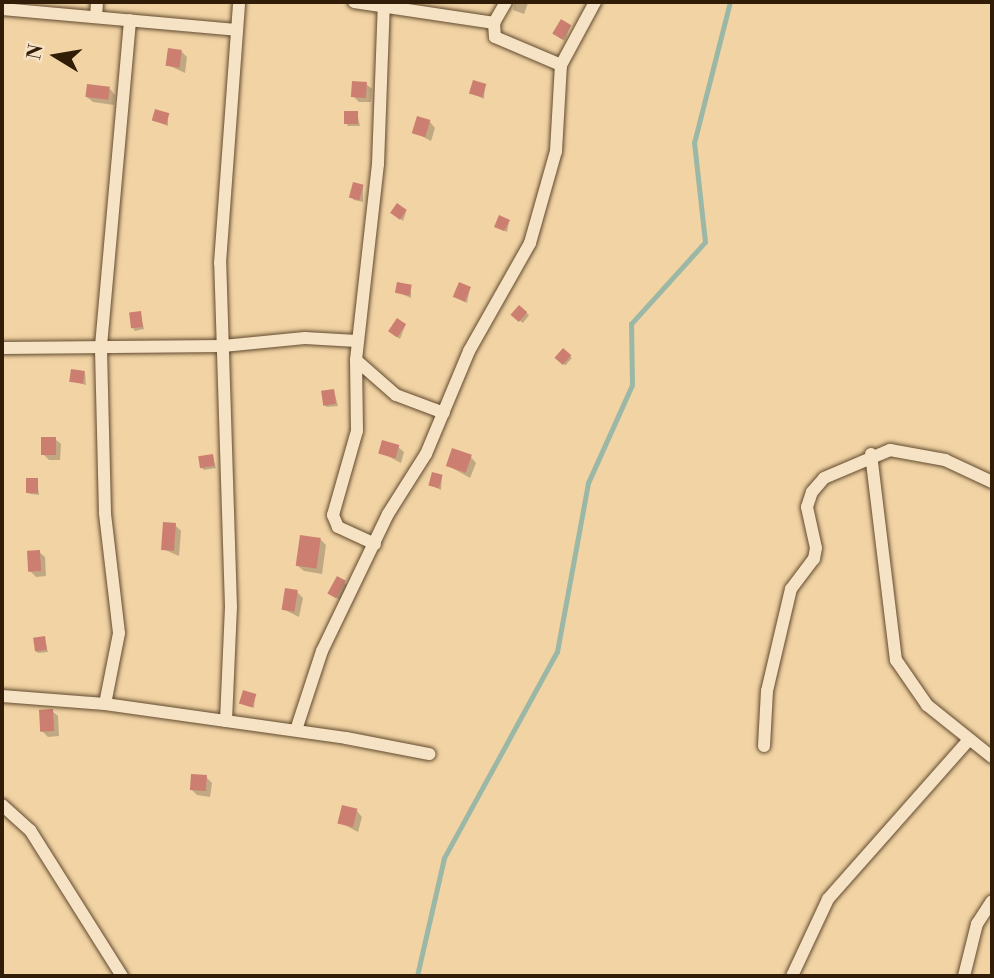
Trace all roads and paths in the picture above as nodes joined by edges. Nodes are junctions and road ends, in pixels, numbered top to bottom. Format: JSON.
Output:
{"nodes":[{"id":1,"x":97,"y":2,"type":"edge"},
{"id":2,"x":239,"y":2,"type":"edge"},
{"id":3,"x":354,"y":2,"type":"edge"},
{"id":4,"x":506,"y":2,"type":"edge"},
{"id":5,"x":595,"y":2,"type":"edge"},
{"id":6,"x":384,"y":3,"type":"edge"},
{"id":7,"x":2,"y":9,"type":"edge"},
{"id":8,"x":96,"y":17,"type":"junction"},
{"id":9,"x":130,"y":20,"type":"junction"},
{"id":10,"x":494,"y":23,"type":"junction"},
{"id":11,"x":236,"y":30,"type":"junction"},
{"id":12,"x":561,"y":65,"type":"junction"},
{"id":13,"x":357,"y":341,"type":"junction"},
{"id":14,"x":101,"y":346,"type":"junction"},
{"id":15,"x":223,"y":346,"type":"junction"},
{"id":16,"x":2,"y":348,"type":"edge"},
{"id":17,"x":356,"y":360,"type":"junction"},
{"id":18,"x":444,"y":413,"type":"junction"},
{"id":19,"x":871,"y":454,"type":"junction"},
{"id":20,"x":992,"y":482,"type":"edge"},
{"id":21,"x":375,"y":544,"type":"junction"},
{"id":22,"x":2,"y":696,"type":"edge"},
{"id":23,"x":106,"y":704,"type":"junction"},
{"id":24,"x":226,"y":720,"type":"junction"},
{"id":25,"x":296,"y":730,"type":"junction"},
{"id":26,"x":967,"y":742,"type":"junction"},
{"id":27,"x":764,"y":746,"type":"dead end"},
{"id":28,"x":429,"y":754,"type":"dead end"},
{"id":29,"x":992,"y":757,"type":"edge"},
{"id":30,"x":2,"y":805,"type":"edge"},
{"id":31,"x":992,"y":901,"type":"edge"},
{"id":32,"x":961,"y":975,"type":"edge"},
{"id":33,"x":122,"y":976,"type":"edge"},
{"id":34,"x":792,"y":976,"type":"edge"}],
"edges":[{"from":1,"to":8,"type":"street"},
{"from":2,"to":11,"type":"street"},
{"from":3,"to":6,"type":"street"},
{"from":4,"to":10,"type":"street"},
{"from":5,"to":12,"type":"street"},
{"from":6,"to":10,"type":"street"},
{"from":6,"to":13,"type":"street"},
{"from":7,"to":8,"type":"street"},
{"from":8,"to":9,"type":"street"},
{"from":9,"to":11,"type":"street"},
{"from":9,"to":14,"type":"street"},
{"from":10,"to":12,"type":"street"},
{"from":11,"to":15,"type":"street"},
{"from":12,"to":18,"type":"street"},
{"from":13,"to":15,"type":"street"},
{"from":13,"to":17,"type":"street"},
{"from":14,"to":15,"type":"street"},
{"from":14,"to":16,"type":"street"},
{"from":14,"to":23,"type":"street"},
{"from":15,"to":24,"type":"street"},
{"from":17,"to":18,"type":"street"},
{"from":17,"to":21,"type":"street"},
{"from":18,"to":21,"type":"street"},
{"from":19,"to":20,"type":"street"},
{"from":19,"to":26,"type":"street"},
{"from":19,"to":27,"type":"street"},
{"from":21,"to":25,"type":"street"},
{"from":22,"to":23,"type":"street"},
{"from":23,"to":24,"type":"street"},
{"from":24,"to":25,"type":"street"},
{"from":25,"to":28,"type":"street"},
{"from":26,"to":29,"type":"street"},
{"from":26,"to":34,"type":"street"},
{"from":30,"to":33,"type":"street"},
{"from":31,"to":32,"type":"street"}]}
